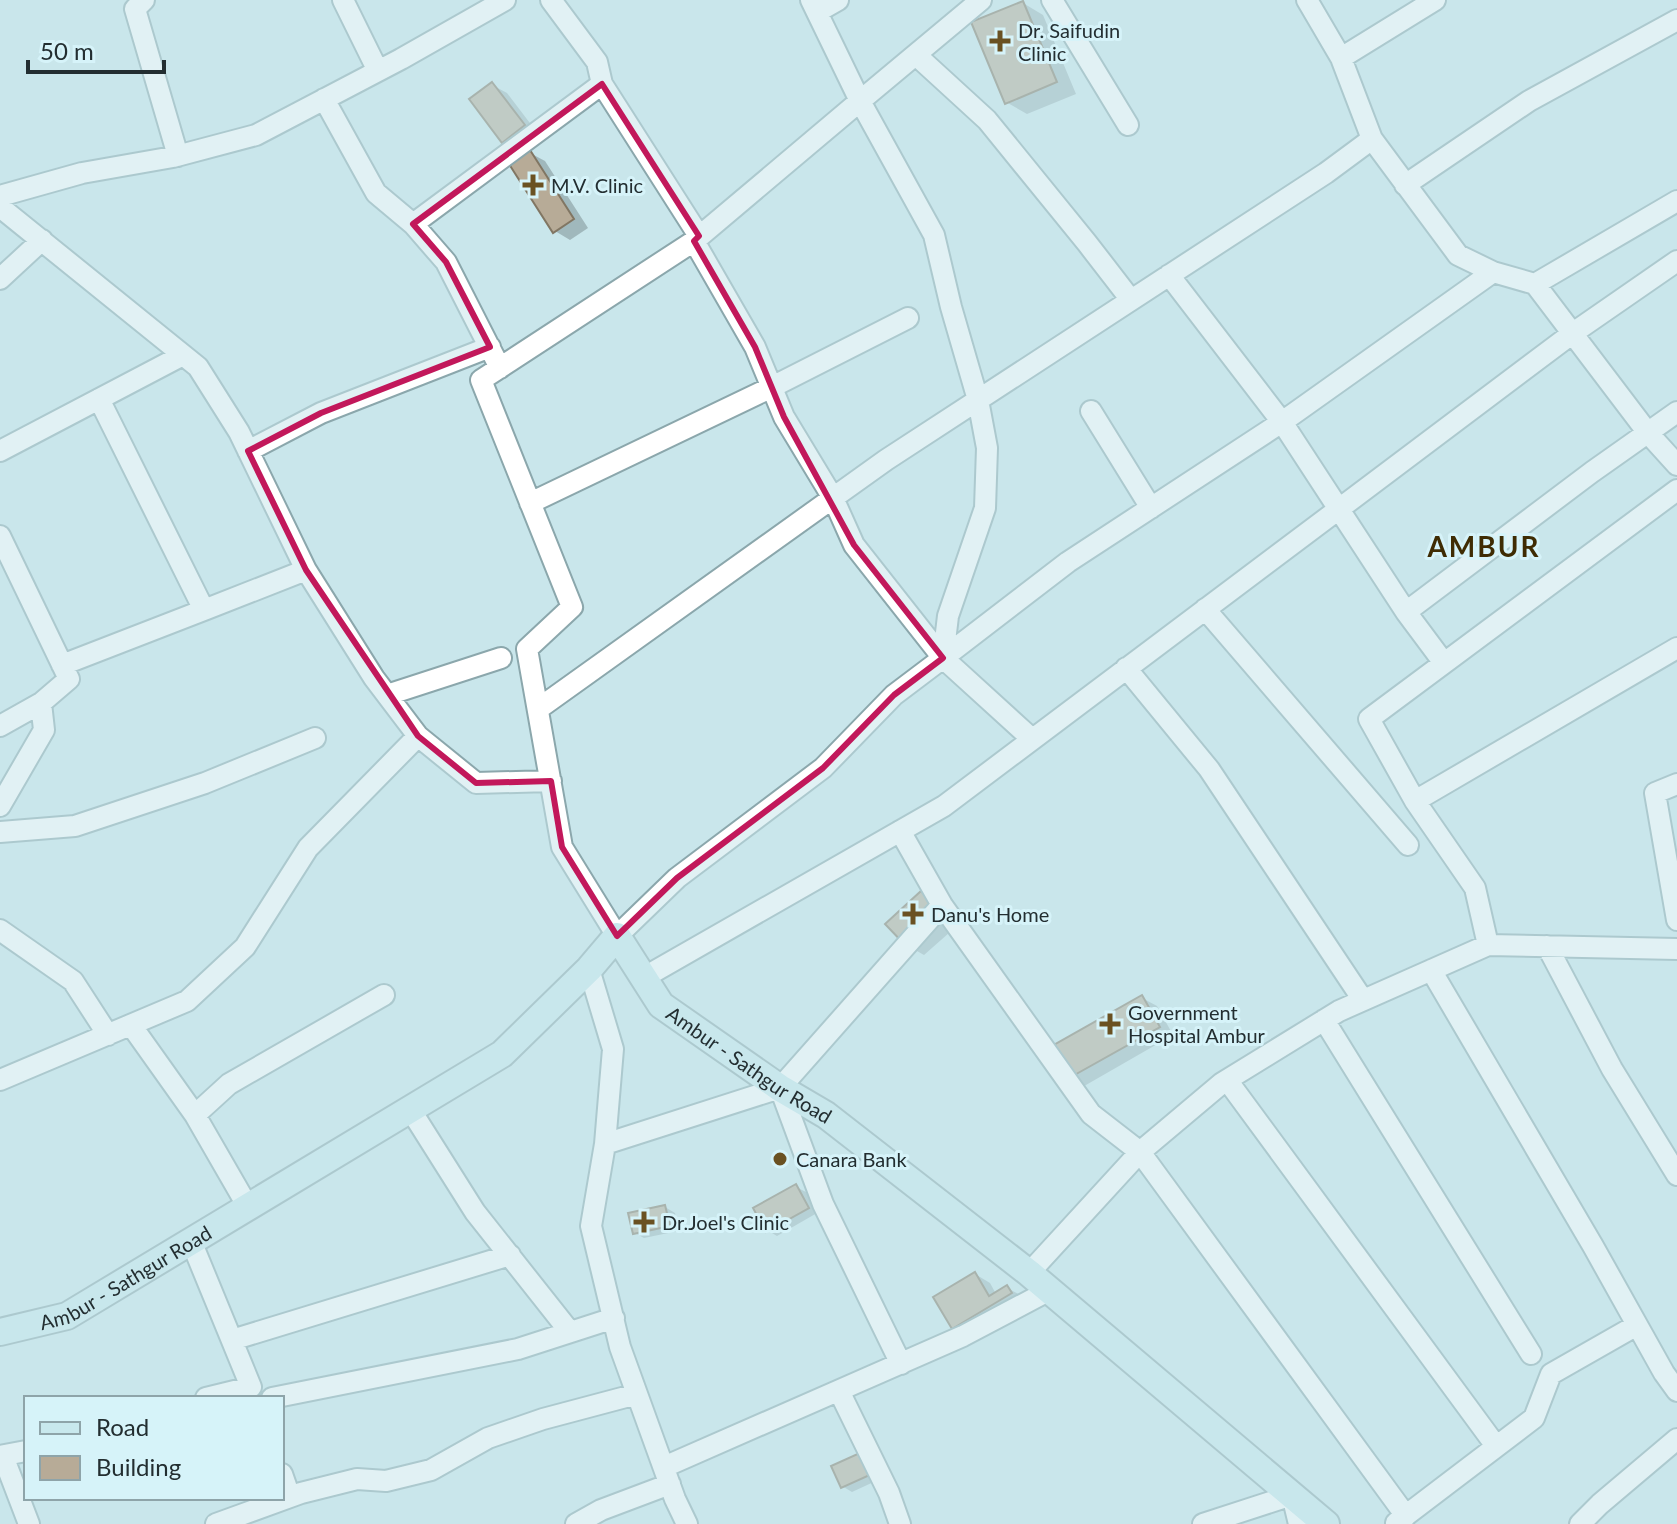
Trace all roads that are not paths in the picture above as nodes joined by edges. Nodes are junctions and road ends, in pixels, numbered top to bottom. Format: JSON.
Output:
{"nodes":[{"id":1,"x":144,"y":0,"type":"edge"},
{"id":2,"x":343,"y":0,"type":"edge"},
{"id":3,"x":505,"y":0,"type":"edge"},
{"id":4,"x":551,"y":0,"type":"edge"},
{"id":5,"x":838,"y":0,"type":"edge"},
{"id":6,"x":981,"y":0,"type":"edge"},
{"id":7,"x":1052,"y":0,"type":"edge"},
{"id":8,"x":1307,"y":0,"type":"edge"},
{"id":9,"x":1435,"y":0,"type":"edge"},
{"id":10,"x":814,"y":6,"type":"edge"},
{"id":11,"x":1677,"y":20,"type":"edge"},
{"id":12,"x":916,"y":55,"type":"junction"},
{"id":13,"x":1341,"y":58,"type":"junction"},
{"id":14,"x":378,"y":71,"type":"junction"},
{"id":15,"x":602,"y":84,"type":"junction"},
{"id":16,"x":324,"y":99,"type":"junction"},
{"id":17,"x":860,"y":101,"type":"junction"},
{"id":18,"x":1128,"y":125,"type":"dead end"},
{"id":19,"x":1372,"y":139,"type":"junction"},
{"id":20,"x":178,"y":156,"type":"junction"},
{"id":21,"x":1405,"y":185,"type":"junction"},
{"id":22,"x":0,"y":196,"type":"edge"},
{"id":23,"x":1677,"y":201,"type":"edge"},
{"id":24,"x":0,"y":207,"type":"edge"},
{"id":25,"x":413,"y":224,"type":"junction"},
{"id":26,"x":696,"y":238,"type":"junction"},
{"id":27,"x":42,"y":240,"type":"junction"},
{"id":28,"x":1677,"y":261,"type":"edge"},
{"id":29,"x":1493,"y":272,"type":"junction"},
{"id":30,"x":1169,"y":275,"type":"junction"},
{"id":31,"x":0,"y":279,"type":"edge"},
{"id":32,"x":1535,"y":284,"type":"junction"},
{"id":33,"x":1131,"y":300,"type":"junction"},
{"id":34,"x":908,"y":318,"type":"dead end"},
{"id":35,"x":1573,"y":333,"type":"junction"},
{"id":36,"x":490,"y":347,"type":"junction"},
{"id":37,"x":183,"y":355,"type":"junction"},
{"id":38,"x":500,"y":368,"type":"junction"},
{"id":39,"x":772,"y":387,"type":"junction"},
{"id":40,"x":99,"y":399,"type":"junction"},
{"id":41,"x":978,"y":400,"type":"junction"},
{"id":42,"x":1091,"y":411,"type":"dead end"},
{"id":43,"x":1677,"y":412,"type":"edge"},
{"id":44,"x":1282,"y":422,"type":"junction"},
{"id":45,"x":1648,"y":433,"type":"junction"},
{"id":46,"x":0,"y":451,"type":"edge"},
{"id":47,"x":248,"y":451,"type":"junction"},
{"id":48,"x":1677,"y":465,"type":"edge"},
{"id":49,"x":1677,"y":490,"type":"edge"},
{"id":50,"x":833,"y":498,"type":"junction"},
{"id":51,"x":530,"y":503,"type":"junction"},
{"id":52,"x":1339,"y":507,"type":"junction"},
{"id":53,"x":1151,"y":508,"type":"junction"},
{"id":54,"x":0,"y":536,"type":"edge"},
{"id":55,"x":7,"y":569,"type":"edge"},
{"id":56,"x":306,"y":570,"type":"junction"},
{"id":57,"x":1205,"y":609,"type":"junction"},
{"id":58,"x":204,"y":610,"type":"junction"},
{"id":59,"x":1406,"y":612,"type":"junction"},
{"id":60,"x":1677,"y":648,"type":"edge"},
{"id":61,"x":501,"y":658,"type":"dead end"},
{"id":62,"x":943,"y":658,"type":"junction"},
{"id":63,"x":1444,"y":663,"type":"junction"},
{"id":64,"x":62,"y":665,"type":"junction"},
{"id":65,"x":1126,"y":668,"type":"junction"},
{"id":66,"x":387,"y":695,"type":"junction"},
{"id":67,"x":41,"y":703,"type":"junction"},
{"id":68,"x":538,"y":709,"type":"junction"},
{"id":69,"x":0,"y":726,"type":"edge"},
{"id":70,"x":418,"y":736,"type":"junction"},
{"id":71,"x":315,"y":738,"type":"dead end"},
{"id":72,"x":1032,"y":739,"type":"junction"},
{"id":73,"x":551,"y":781,"type":"junction"},
{"id":74,"x":1677,"y":784,"type":"edge"},
{"id":75,"x":1415,"y":801,"type":"junction"},
{"id":76,"x":0,"y":806,"type":"edge"},
{"id":77,"x":900,"y":831,"type":"junction"},
{"id":78,"x":0,"y":832,"type":"edge"},
{"id":79,"x":1408,"y":845,"type":"dead end"},
{"id":80,"x":942,"y":905,"type":"junction"},
{"id":81,"x":1677,"y":920,"type":"edge"},
{"id":82,"x":0,"y":930,"type":"edge"},
{"id":83,"x":617,"y":936,"type":"junction"},
{"id":84,"x":1488,"y":945,"type":"junction"},
{"id":85,"x":1547,"y":946,"type":"junction"},
{"id":86,"x":1677,"y":949,"type":"edge"},
{"id":87,"x":589,"y":969,"type":"junction"},
{"id":88,"x":1431,"y":970,"type":"junction"},
{"id":89,"x":643,"y":978,"type":"junction"},
{"id":90,"x":384,"y":995,"type":"dead end"},
{"id":91,"x":1363,"y":1000,"type":"junction"},
{"id":92,"x":1324,"y":1020,"type":"junction"},
{"id":93,"x":131,"y":1025,"type":"junction"},
{"id":94,"x":108,"y":1035,"type":"junction"},
{"id":95,"x":0,"y":1080,"type":"edge"},
{"id":96,"x":1227,"y":1080,"type":"junction"},
{"id":97,"x":780,"y":1088,"type":"junction"},
{"id":98,"x":410,"y":1109,"type":"junction"},
{"id":99,"x":195,"y":1115,"type":"junction"},
{"id":100,"x":605,"y":1144,"type":"junction"},
{"id":101,"x":1140,"y":1152,"type":"junction"},
{"id":102,"x":1677,"y":1175,"type":"edge"},
{"id":103,"x":248,"y":1207,"type":"junction"},
{"id":104,"x":191,"y":1241,"type":"junction"},
{"id":105,"x":510,"y":1255,"type":"junction"},
{"id":106,"x":1029,"y":1273,"type":"junction"},
{"id":107,"x":1050,"y":1290,"type":"junction"},
{"id":108,"x":614,"y":1318,"type":"junction"},
{"id":109,"x":1637,"y":1325,"type":"junction"},
{"id":110,"x":0,"y":1332,"type":"edge"},
{"id":111,"x":570,"y":1332,"type":"junction"},
{"id":112,"x":232,"y":1340,"type":"junction"},
{"id":113,"x":1531,"y":1354,"type":"dead end"},
{"id":114,"x":901,"y":1364,"type":"junction"},
{"id":115,"x":839,"y":1391,"type":"junction"},
{"id":116,"x":1677,"y":1391,"type":"edge"},
{"id":117,"x":253,"y":1392,"type":"edge"},
{"id":118,"x":637,"y":1394,"type":"junction"},
{"id":119,"x":222,"y":1396,"type":"edge"},
{"id":120,"x":282,"y":1396,"type":"edge"},
{"id":121,"x":1677,"y":1439,"type":"edge"},
{"id":122,"x":1496,"y":1446,"type":"junction"},
{"id":123,"x":24,"y":1451,"type":"edge"},
{"id":124,"x":1,"y":1456,"type":"edge"},
{"id":125,"x":667,"y":1476,"type":"junction"},
{"id":126,"x":284,"y":1480,"type":"edge"},
{"id":127,"x":1292,"y":1495,"type":"junction"},
{"id":128,"x":290,"y":1497,"type":"junction"},
{"id":129,"x":284,"y":1499,"type":"edge"},
{"id":130,"x":282,"y":1500,"type":"edge"},
{"id":131,"x":1401,"y":1520,"type":"edge"},
{"id":132,"x":29,"y":1524,"type":"edge"},
{"id":133,"x":216,"y":1524,"type":"edge"},
{"id":134,"x":576,"y":1524,"type":"edge"},
{"id":135,"x":687,"y":1524,"type":"edge"},
{"id":136,"x":900,"y":1524,"type":"edge"},
{"id":137,"x":1203,"y":1524,"type":"edge"},
{"id":138,"x":1299,"y":1524,"type":"edge"},
{"id":139,"x":1326,"y":1524,"type":"edge"},
{"id":140,"x":1580,"y":1524,"type":"edge"}],
"edges":[{"from":1,"to":20,"type":"street"},
{"from":2,"to":14,"type":"street"},
{"from":3,"to":14,"type":"street"},
{"from":4,"to":15,"type":"street"},
{"from":5,"to":10,"type":"street"},
{"from":6,"to":12,"type":"street"},
{"from":7,"to":18,"type":"street"},
{"from":8,"to":13,"type":"street"},
{"from":9,"to":13,"type":"street"},
{"from":10,"to":17,"type":"street"},
{"from":11,"to":21,"type":"street"},
{"from":12,"to":17,"type":"street"},
{"from":12,"to":33,"type":"street"},
{"from":13,"to":19,"type":"street"},
{"from":14,"to":16,"type":"street"},
{"from":15,"to":25,"type":"street"},
{"from":15,"to":26,"type":"street"},
{"from":16,"to":20,"type":"street"},
{"from":16,"to":25,"type":"street"},
{"from":17,"to":26,"type":"street"},
{"from":17,"to":41,"type":"street"},
{"from":19,"to":21,"type":"street"},
{"from":19,"to":30,"type":"street"},
{"from":20,"to":22,"type":"street"},
{"from":21,"to":29,"type":"street"},
{"from":23,"to":32,"type":"street"},
{"from":24,"to":27,"type":"street"},
{"from":25,"to":36,"type":"street"},
{"from":26,"to":38,"type":"street"},
{"from":26,"to":39,"type":"street"},
{"from":27,"to":31,"type":"street"},
{"from":27,"to":37,"type":"street"},
{"from":28,"to":35,"type":"street"},
{"from":29,"to":32,"type":"street"},
{"from":29,"to":44,"type":"street"},
{"from":30,"to":33,"type":"street"},
{"from":30,"to":44,"type":"street"},
{"from":32,"to":35,"type":"street"},
{"from":33,"to":41,"type":"street"},
{"from":34,"to":39,"type":"street"},
{"from":35,"to":45,"type":"street"},
{"from":35,"to":52,"type":"street"},
{"from":36,"to":38,"type":"street"},
{"from":36,"to":47,"type":"street"},
{"from":37,"to":40,"type":"street"},
{"from":37,"to":47,"type":"street"},
{"from":38,"to":51,"type":"street"},
{"from":39,"to":50,"type":"street"},
{"from":39,"to":51,"type":"street"},
{"from":40,"to":46,"type":"street"},
{"from":40,"to":58,"type":"street"},
{"from":41,"to":50,"type":"street"},
{"from":41,"to":62,"type":"street"},
{"from":42,"to":53,"type":"street"},
{"from":43,"to":45,"type":"street"},
{"from":44,"to":52,"type":"street"},
{"from":44,"to":53,"type":"street"},
{"from":45,"to":48,"type":"street"},
{"from":45,"to":59,"type":"street"},
{"from":47,"to":56,"type":"street"},
{"from":49,"to":63,"type":"street"},
{"from":50,"to":62,"type":"street"},
{"from":50,"to":68,"type":"street"},
{"from":51,"to":68,"type":"street"},
{"from":52,"to":57,"type":"street"},
{"from":52,"to":59,"type":"street"},
{"from":53,"to":62,"type":"street"},
{"from":54,"to":55,"type":"street"},
{"from":55,"to":64,"type":"street"},
{"from":56,"to":58,"type":"street"},
{"from":56,"to":66,"type":"street"},
{"from":57,"to":65,"type":"street"},
{"from":57,"to":79,"type":"street"},
{"from":58,"to":64,"type":"street"},
{"from":59,"to":63,"type":"street"},
{"from":60,"to":75,"type":"street"},
{"from":61,"to":66,"type":"street"},
{"from":62,"to":72,"type":"street"},
{"from":62,"to":83,"type":"street"},
{"from":63,"to":75,"type":"street"},
{"from":64,"to":67,"type":"street"},
{"from":65,"to":72,"type":"street"},
{"from":65,"to":91,"type":"street"},
{"from":66,"to":70,"type":"street"},
{"from":67,"to":69,"type":"street"},
{"from":67,"to":76,"type":"street"},
{"from":68,"to":73,"type":"street"},
{"from":70,"to":73,"type":"street"},
{"from":70,"to":93,"type":"street"},
{"from":71,"to":78,"type":"street"},
{"from":72,"to":77,"type":"street"},
{"from":73,"to":83,"type":"street"},
{"from":74,"to":81,"type":"street"},
{"from":75,"to":84,"type":"street"},
{"from":77,"to":80,"type":"street"},
{"from":77,"to":89,"type":"street"},
{"from":80,"to":97,"type":"street"},
{"from":80,"to":101,"type":"street"},
{"from":82,"to":94,"type":"street"},
{"from":83,"to":87,"type":"main road","name":"Ambur - Sathgur Road"},
{"from":83,"to":89,"type":"main road","name":"Ambur - Sathgur Road"},
{"from":84,"to":85,"type":"street"},
{"from":84,"to":88,"type":"street"},
{"from":85,"to":86,"type":"street"},
{"from":85,"to":102,"type":"street"},
{"from":87,"to":98,"type":"main road","name":"Ambur - Sathgur Road"},
{"from":87,"to":100,"type":"street"},
{"from":88,"to":91,"type":"street"},
{"from":88,"to":109,"type":"street"},
{"from":89,"to":97,"type":"main road","name":"Ambur - Sathgur Road"},
{"from":90,"to":99,"type":"street"},
{"from":91,"to":92,"type":"street"},
{"from":92,"to":96,"type":"street"},
{"from":92,"to":113,"type":"street"},
{"from":93,"to":94,"type":"street"},
{"from":93,"to":99,"type":"street"},
{"from":94,"to":95,"type":"street"},
{"from":96,"to":101,"type":"street"},
{"from":96,"to":122,"type":"street"},
{"from":97,"to":100,"type":"street"},
{"from":97,"to":106,"type":"main road","name":"Ambur - Sathgur Road"},
{"from":97,"to":114,"type":"street"},
{"from":98,"to":103,"type":"main road","name":"Ambur - Sathgur Road"},
{"from":98,"to":105,"type":"street"},
{"from":99,"to":103,"type":"street"},
{"from":100,"to":108,"type":"street"},
{"from":101,"to":106,"type":"street"},
{"from":101,"to":131,"type":"street"},
{"from":103,"to":104,"type":"main road","name":"Ambur - Sathgur Road"},
{"from":104,"to":110,"type":"main road","name":"Ambur - Sathgur Road"},
{"from":104,"to":112,"type":"street"},
{"from":105,"to":111,"type":"street"},
{"from":105,"to":112,"type":"street"},
{"from":106,"to":107,"type":"main road","name":"Ambur - Sathgur Road"},
{"from":107,"to":114,"type":"street"},
{"from":107,"to":127,"type":"main road","name":"Ambur - Sathgur Road"},
{"from":108,"to":111,"type":"street"},
{"from":108,"to":118,"type":"street"},
{"from":109,"to":116,"type":"street"},
{"from":109,"to":122,"type":"street"},
{"from":111,"to":120,"type":"street"},
{"from":112,"to":117,"type":"street"},
{"from":114,"to":115,"type":"street"},
{"from":115,"to":125,"type":"street"},
{"from":115,"to":136,"type":"street"},
{"from":117,"to":119,"type":"street"},
{"from":118,"to":125,"type":"street"},
{"from":118,"to":128,"type":"street"},
{"from":121,"to":140,"type":"street"},
{"from":122,"to":131,"type":"street"},
{"from":123,"to":124,"type":"street"},
{"from":124,"to":132,"type":"street"},
{"from":125,"to":134,"type":"street"},
{"from":125,"to":135,"type":"street"},
{"from":126,"to":128,"type":"street"},
{"from":127,"to":137,"type":"street"},
{"from":127,"to":138,"type":"street"},
{"from":127,"to":139,"type":"main road","name":"Ambur - Sathgur Road"},
{"from":128,"to":129,"type":"street"},
{"from":130,"to":133,"type":"street"}]}
